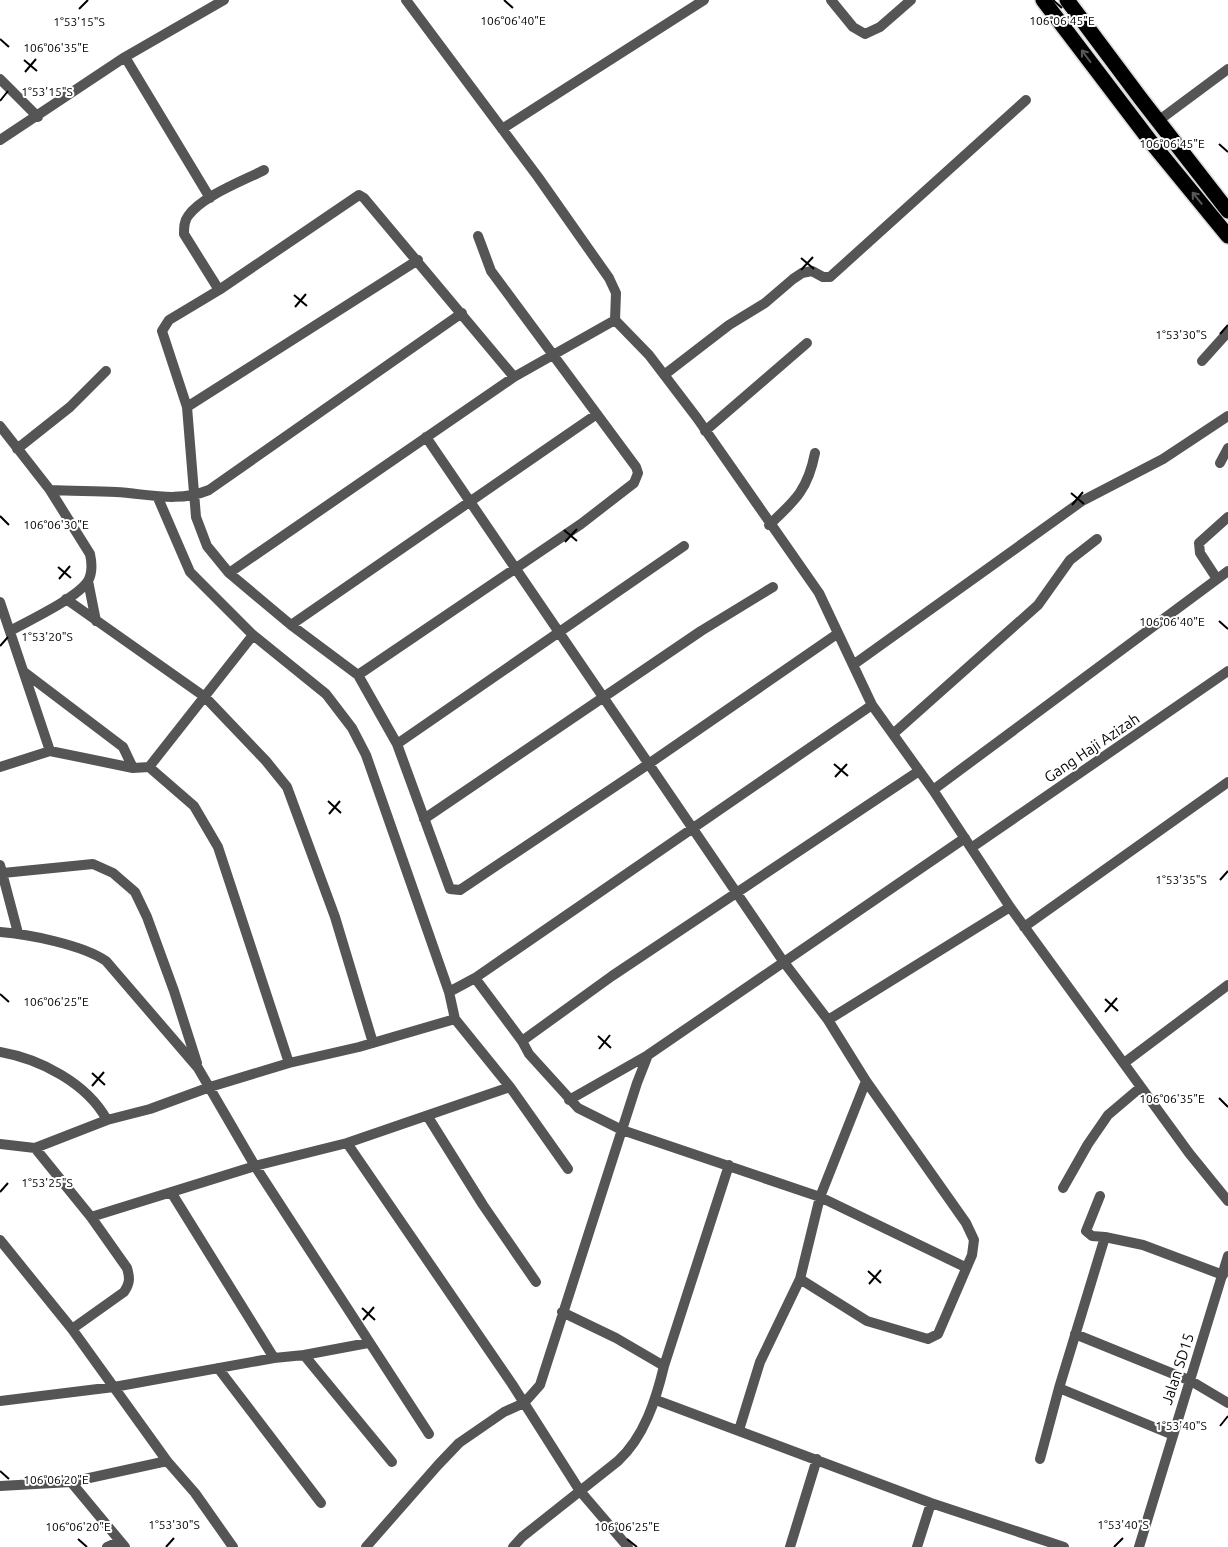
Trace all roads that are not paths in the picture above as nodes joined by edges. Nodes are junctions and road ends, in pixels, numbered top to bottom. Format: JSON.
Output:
{"nodes":[{"id":1,"x":224,"y":0,"type":"edge"},
{"id":2,"x":406,"y":0,"type":"edge"},
{"id":3,"x":704,"y":0,"type":"edge"},
{"id":4,"x":831,"y":0,"type":"edge"},
{"id":5,"x":911,"y":0,"type":"edge"},
{"id":6,"x":1043,"y":0,"type":"edge"},
{"id":7,"x":1067,"y":0,"type":"edge"},
{"id":8,"x":125,"y":57,"type":"junction"},
{"id":9,"x":1228,"y":69,"type":"edge"},
{"id":10,"x":0,"y":79,"type":"edge"},
{"id":11,"x":1026,"y":100,"type":"dead end"},
{"id":12,"x":38,"y":117,"type":"junction"},
{"id":13,"x":1158,"y":121,"type":"junction"},
{"id":14,"x":502,"y":129,"type":"junction"},
{"id":15,"x":0,"y":140,"type":"edge"},
{"id":16,"x":264,"y":170,"type":"dead end"},
{"id":17,"x":210,"y":198,"type":"junction"},
{"id":18,"x":1228,"y":211,"type":"edge"},
{"id":19,"x":478,"y":236,"type":"dead end"},
{"id":20,"x":1228,"y":236,"type":"edge"},
{"id":21,"x":418,"y":260,"type":"junction"},
{"id":22,"x":219,"y":290,"type":"junction"},
{"id":23,"x":462,"y":313,"type":"junction"},
{"id":24,"x":615,"y":320,"type":"junction"},
{"id":25,"x":1228,"y":332,"type":"edge"},
{"id":26,"x":807,"y":343,"type":"dead end"},
{"id":27,"x":553,"y":355,"type":"junction"},
{"id":28,"x":1202,"y":361,"type":"dead end"},
{"id":29,"x":106,"y":371,"type":"dead end"},
{"id":30,"x":664,"y":375,"type":"junction"},
{"id":31,"x":514,"y":377,"type":"junction"},
{"id":32,"x":187,"y":407,"type":"junction"},
{"id":33,"x":597,"y":414,"type":"junction"},
{"id":34,"x":1228,"y":416,"type":"edge"},
{"id":35,"x":0,"y":426,"type":"edge"},
{"id":36,"x":704,"y":431,"type":"junction"},
{"id":37,"x":426,"y":437,"type":"junction"},
{"id":38,"x":1228,"y":448,"type":"edge"},
{"id":39,"x":17,"y":449,"type":"junction"},
{"id":40,"x":815,"y":453,"type":"dead end"},
{"id":41,"x":1220,"y":463,"type":"dead end"},
{"id":42,"x":50,"y":490,"type":"junction"},
{"id":43,"x":189,"y":497,"type":"junction"},
{"id":44,"x":161,"y":498,"type":"junction"},
{"id":45,"x":472,"y":502,"type":"junction"},
{"id":46,"x":1228,"y":517,"type":"edge"},
{"id":47,"x":769,"y":525,"type":"junction"},
{"id":48,"x":1097,"y":539,"type":"dead end"},
{"id":49,"x":684,"y":546,"type":"dead end"},
{"id":50,"x":515,"y":567,"type":"junction"},
{"id":51,"x":1228,"y":571,"type":"edge"},
{"id":52,"x":228,"y":573,"type":"junction"},
{"id":53,"x":1217,"y":579,"type":"junction"},
{"id":54,"x":88,"y":581,"type":"junction"},
{"id":55,"x":773,"y":587,"type":"dead end"},
{"id":56,"x":66,"y":599,"type":"junction"},
{"id":57,"x":0,"y":602,"type":"edge"},
{"id":58,"x":96,"y":620,"type":"junction"},
{"id":59,"x":291,"y":625,"type":"junction"},
{"id":60,"x":10,"y":631,"type":"junction"},
{"id":61,"x":560,"y":632,"type":"junction"},
{"id":62,"x":837,"y":634,"type":"junction"},
{"id":63,"x":253,"y":635,"type":"junction"},
{"id":64,"x":853,"y":665,"type":"junction"},
{"id":65,"x":1228,"y":671,"type":"edge"},
{"id":66,"x":24,"y":672,"type":"junction"},
{"id":67,"x":358,"y":675,"type":"junction"},
{"id":68,"x":604,"y":696,"type":"junction"},
{"id":69,"x":204,"y":697,"type":"junction"},
{"id":70,"x":872,"y":705,"type":"junction"},
{"id":71,"x":893,"y":734,"type":"junction"},
{"id":72,"x":397,"y":744,"type":"junction"},
{"id":73,"x":50,"y":750,"type":"junction"},
{"id":74,"x":650,"y":763,"type":"junction"},
{"id":75,"x":148,"y":767,"type":"junction"},
{"id":76,"x":0,"y":768,"type":"edge"},
{"id":77,"x":133,"y":768,"type":"junction"},
{"id":78,"x":920,"y":771,"type":"junction"},
{"id":79,"x":1228,"y":782,"type":"edge"},
{"id":80,"x":933,"y":790,"type":"junction"},
{"id":81,"x":424,"y":819,"type":"junction"},
{"id":82,"x":693,"y":828,"type":"junction"},
{"id":83,"x":965,"y":838,"type":"junction"},
{"id":84,"x":971,"y":848,"type":"junction"},
{"id":85,"x":1,"y":869,"type":"edge"},
{"id":86,"x":738,"y":893,"type":"junction"},
{"id":87,"x":1010,"y":907,"type":"junction"},
{"id":88,"x":1024,"y":927,"type":"junction"},
{"id":89,"x":0,"y":932,"type":"edge"},
{"id":90,"x":18,"y":933,"type":"junction"},
{"id":91,"x":783,"y":961,"type":"junction"},
{"id":92,"x":472,"y":979,"type":"junction"},
{"id":93,"x":1228,"y":985,"type":"edge"},
{"id":94,"x":451,"y":990,"type":"junction"},
{"id":95,"x":455,"y":1019,"type":"junction"},
{"id":96,"x":828,"y":1020,"type":"junction"},
{"id":97,"x":522,"y":1041,"type":"junction"},
{"id":98,"x":373,"y":1043,"type":"junction"},
{"id":99,"x":0,"y":1052,"type":"edge"},
{"id":100,"x":648,"y":1055,"type":"junction"},
{"id":101,"x":289,"y":1063,"type":"junction"},
{"id":102,"x":1124,"y":1064,"type":"junction"},
{"id":103,"x":198,"y":1068,"type":"junction"},
{"id":104,"x":866,"y":1081,"type":"junction"},
{"id":105,"x":210,"y":1087,"type":"junction"},
{"id":106,"x":510,"y":1087,"type":"junction"},
{"id":107,"x":1141,"y":1087,"type":"junction"},
{"id":108,"x":569,"y":1100,"type":"junction"},
{"id":109,"x":428,"y":1117,"type":"junction"},
{"id":110,"x":107,"y":1120,"type":"junction"},
{"id":111,"x":622,"y":1130,"type":"junction"},
{"id":112,"x":347,"y":1143,"type":"junction"},
{"id":113,"x":0,"y":1144,"type":"edge"},
{"id":114,"x":35,"y":1148,"type":"junction"},
{"id":115,"x":729,"y":1165,"type":"junction"},
{"id":116,"x":255,"y":1166,"type":"junction"},
{"id":117,"x":568,"y":1169,"type":"dead end"},
{"id":118,"x":1064,"y":1188,"type":"dead end"},
{"id":119,"x":171,"y":1192,"type":"junction"},
{"id":120,"x":1100,"y":1196,"type":"dead end"},
{"id":121,"x":820,"y":1197,"type":"junction"},
{"id":122,"x":1228,"y":1201,"type":"edge"},
{"id":123,"x":91,"y":1217,"type":"junction"},
{"id":124,"x":1105,"y":1237,"type":"junction"},
{"id":125,"x":0,"y":1240,"type":"edge"},
{"id":126,"x":1228,"y":1256,"type":"edge"},
{"id":127,"x":965,"y":1267,"type":"junction"},
{"id":128,"x":1223,"y":1275,"type":"junction"},
{"id":129,"x":800,"y":1279,"type":"junction"},
{"id":130,"x":536,"y":1282,"type":"dead end"},
{"id":131,"x":562,"y":1312,"type":"junction"},
{"id":132,"x":72,"y":1329,"type":"junction"},
{"id":133,"x":1074,"y":1334,"type":"junction"},
{"id":134,"x":368,"y":1343,"type":"junction"},
{"id":135,"x":304,"y":1355,"type":"junction"},
{"id":136,"x":274,"y":1358,"type":"junction"},
{"id":137,"x":664,"y":1366,"type":"junction"},
{"id":138,"x":218,"y":1368,"type":"junction"},
{"id":139,"x":1190,"y":1381,"type":"junction"},
{"id":140,"x":114,"y":1387,"type":"junction"},
{"id":141,"x":1058,"y":1388,"type":"junction"},
{"id":142,"x":656,"y":1400,"type":"junction"},
{"id":143,"x":0,"y":1401,"type":"edge"},
{"id":144,"x":523,"y":1401,"type":"junction"},
{"id":145,"x":1228,"y":1403,"type":"edge"},
{"id":146,"x":739,"y":1430,"type":"junction"},
{"id":147,"x":429,"y":1434,"type":"dead end"},
{"id":148,"x":1172,"y":1435,"type":"junction"},
{"id":149,"x":817,"y":1459,"type":"junction"},
{"id":150,"x":1040,"y":1459,"type":"dead end"},
{"id":151,"x":167,"y":1462,"type":"junction"},
{"id":152,"x":392,"y":1462,"type":"dead end"},
{"id":153,"x":71,"y":1482,"type":"junction"},
{"id":154,"x":0,"y":1486,"type":"edge"},
{"id":155,"x":580,"y":1490,"type":"junction"},
{"id":156,"x":321,"y":1503,"type":"dead end"},
{"id":157,"x":931,"y":1503,"type":"junction"},
{"id":158,"x":122,"y":1544,"type":"edge"},
{"id":159,"x":107,"y":1547,"type":"edge"},
{"id":160,"x":233,"y":1547,"type":"edge"},
{"id":161,"x":366,"y":1547,"type":"edge"},
{"id":162,"x":513,"y":1547,"type":"edge"},
{"id":163,"x":628,"y":1547,"type":"edge"},
{"id":164,"x":790,"y":1547,"type":"edge"},
{"id":165,"x":917,"y":1547,"type":"edge"},
{"id":166,"x":1064,"y":1547,"type":"edge"},
{"id":167,"x":1138,"y":1547,"type":"edge"}],
"edges":[{"from":1,"to":8,"type":"street"},
{"from":2,"to":14,"type":"street"},
{"from":3,"to":14,"type":"street"},
{"from":4,"to":5,"type":"street"},
{"from":20,"to":6,"type":"highway","one_way":true},
{"from":7,"to":13,"type":"highway"},
{"from":8,"to":12,"type":"street"},
{"from":8,"to":17,"type":"street"},
{"from":9,"to":13,"type":"street"},
{"from":10,"to":12,"type":"street"},
{"from":11,"to":30,"type":"street"},
{"from":12,"to":15,"type":"street"},
{"from":13,"to":18,"type":"highway"},
{"from":14,"to":24,"type":"street"},
{"from":16,"to":17,"type":"street"},
{"from":17,"to":22,"type":"street"},
{"from":19,"to":27,"type":"street"},
{"from":21,"to":22,"type":"street"},
{"from":21,"to":23,"type":"street"},
{"from":21,"to":32,"type":"street"},
{"from":22,"to":32,"type":"street"},
{"from":23,"to":31,"type":"street"},
{"from":23,"to":43,"type":"street"},
{"from":24,"to":27,"type":"street"},
{"from":24,"to":30,"type":"street"},
{"from":25,"to":28,"type":"street"},
{"from":26,"to":36,"type":"street"},
{"from":27,"to":31,"type":"street"},
{"from":27,"to":33,"type":"street"},
{"from":29,"to":39,"type":"street"},
{"from":30,"to":36,"type":"street"},
{"from":31,"to":37,"type":"street"},
{"from":32,"to":43,"type":"street"},
{"from":33,"to":45,"type":"street"},
{"from":33,"to":50,"type":"street"},
{"from":34,"to":64,"type":"street"},
{"from":35,"to":39,"type":"street"},
{"from":36,"to":47,"type":"street"},
{"from":37,"to":45,"type":"street"},
{"from":37,"to":52,"type":"street"},
{"from":38,"to":41,"type":"street"},
{"from":39,"to":42,"type":"street"},
{"from":40,"to":47,"type":"street"},
{"from":42,"to":44,"type":"street"},
{"from":42,"to":54,"type":"street"},
{"from":43,"to":44,"type":"street"},
{"from":43,"to":52,"type":"street"},
{"from":44,"to":63,"type":"street"},
{"from":45,"to":50,"type":"street"},
{"from":45,"to":59,"type":"street"},
{"from":46,"to":53,"type":"street"},
{"from":47,"to":62,"type":"street"},
{"from":48,"to":71,"type":"street"},
{"from":49,"to":61,"type":"street"},
{"from":50,"to":61,"type":"street"},
{"from":50,"to":67,"type":"street"},
{"from":51,"to":53,"type":"street"},
{"from":52,"to":59,"type":"street"},
{"from":53,"to":80,"type":"street"},
{"from":54,"to":56,"type":"street"},
{"from":54,"to":58,"type":"street"},
{"from":55,"to":68,"type":"street"},
{"from":56,"to":58,"type":"street"},
{"from":56,"to":60,"type":"street"},
{"from":57,"to":60,"type":"street"},
{"from":58,"to":69,"type":"street"},
{"from":59,"to":67,"type":"street"},
{"from":60,"to":66,"type":"street"},
{"from":61,"to":68,"type":"street"},
{"from":61,"to":72,"type":"street"},
{"from":62,"to":64,"type":"street"},
{"from":62,"to":74,"type":"street"},
{"from":63,"to":69,"type":"street"},
{"from":63,"to":94,"type":"street"},
{"from":64,"to":70,"type":"street"},
{"from":65,"to":84,"type":"street","name":"Gang Haji Azizah"},
{"from":66,"to":73,"type":"street"},
{"from":66,"to":77,"type":"street"},
{"from":67,"to":72,"type":"street"},
{"from":68,"to":74,"type":"street"},
{"from":68,"to":81,"type":"street"},
{"from":69,"to":75,"type":"street"},
{"from":69,"to":98,"type":"street"},
{"from":70,"to":71,"type":"street"},
{"from":70,"to":82,"type":"street"},
{"from":71,"to":78,"type":"street"},
{"from":72,"to":81,"type":"street"},
{"from":73,"to":76,"type":"street"},
{"from":73,"to":77,"type":"street"},
{"from":74,"to":81,"type":"street"},
{"from":74,"to":82,"type":"street"},
{"from":75,"to":77,"type":"street"},
{"from":75,"to":101,"type":"street"},
{"from":78,"to":80,"type":"street"},
{"from":78,"to":86,"type":"street"},
{"from":79,"to":88,"type":"street"},
{"from":80,"to":83,"type":"street"},
{"from":82,"to":86,"type":"street"},
{"from":82,"to":92,"type":"street"},
{"from":83,"to":84,"type":"street"},
{"from":83,"to":91,"type":"street"},
{"from":84,"to":87,"type":"street"},
{"from":85,"to":90,"type":"street"},
{"from":85,"to":103,"type":"street"},
{"from":86,"to":91,"type":"street"},
{"from":86,"to":97,"type":"street"},
{"from":87,"to":88,"type":"street"},
{"from":87,"to":96,"type":"street"},
{"from":88,"to":102,"type":"street"},
{"from":89,"to":90,"type":"street"},
{"from":90,"to":103,"type":"street"},
{"from":91,"to":96,"type":"street"},
{"from":91,"to":100,"type":"street"},
{"from":92,"to":94,"type":"street"},
{"from":92,"to":97,"type":"street"},
{"from":93,"to":102,"type":"street"},
{"from":94,"to":95,"type":"street"},
{"from":95,"to":98,"type":"street"},
{"from":95,"to":106,"type":"street"},
{"from":96,"to":104,"type":"street"},
{"from":97,"to":108,"type":"street"},
{"from":98,"to":101,"type":"street"},
{"from":99,"to":110,"type":"street"},
{"from":100,"to":108,"type":"street"},
{"from":100,"to":111,"type":"street"},
{"from":101,"to":105,"type":"street"},
{"from":102,"to":107,"type":"street"},
{"from":103,"to":105,"type":"street"},
{"from":104,"to":121,"type":"street"},
{"from":104,"to":127,"type":"street"},
{"from":105,"to":110,"type":"street"},
{"from":105,"to":116,"type":"street"},
{"from":106,"to":109,"type":"street"},
{"from":106,"to":117,"type":"street"},
{"from":107,"to":118,"type":"street"},
{"from":107,"to":122,"type":"street"},
{"from":108,"to":111,"type":"street"},
{"from":109,"to":112,"type":"street"},
{"from":109,"to":130,"type":"street"},
{"from":110,"to":114,"type":"street"},
{"from":111,"to":115,"type":"street"},
{"from":111,"to":131,"type":"street"},
{"from":112,"to":116,"type":"street"},
{"from":112,"to":144,"type":"street"},
{"from":113,"to":114,"type":"street"},
{"from":114,"to":123,"type":"street"},
{"from":115,"to":121,"type":"street"},
{"from":115,"to":137,"type":"street"},
{"from":116,"to":119,"type":"street"},
{"from":116,"to":134,"type":"street"},
{"from":119,"to":123,"type":"street"},
{"from":119,"to":136,"type":"street"},
{"from":120,"to":124,"type":"street"},
{"from":121,"to":127,"type":"street"},
{"from":121,"to":129,"type":"street"},
{"from":123,"to":132,"type":"street"},
{"from":124,"to":128,"type":"street"},
{"from":124,"to":133,"type":"street"},
{"from":125,"to":132,"type":"street"},
{"from":126,"to":128,"type":"street","name":"Jalan SD15"},
{"from":127,"to":129,"type":"street"},
{"from":128,"to":139,"type":"street","name":"Jalan SD15"},
{"from":129,"to":146,"type":"street"},
{"from":131,"to":137,"type":"street"},
{"from":131,"to":144,"type":"street"},
{"from":132,"to":140,"type":"street"},
{"from":133,"to":139,"type":"street"},
{"from":133,"to":141,"type":"street"},
{"from":134,"to":135,"type":"street"},
{"from":134,"to":147,"type":"street"},
{"from":135,"to":136,"type":"street"},
{"from":135,"to":152,"type":"street"},
{"from":136,"to":138,"type":"street"},
{"from":137,"to":142,"type":"street"},
{"from":138,"to":140,"type":"street"},
{"from":138,"to":156,"type":"street"},
{"from":139,"to":145,"type":"street"},
{"from":139,"to":148,"type":"street","name":"Jalan SD15"},
{"from":140,"to":143,"type":"street"},
{"from":140,"to":151,"type":"street"},
{"from":141,"to":148,"type":"street"},
{"from":141,"to":150,"type":"street"},
{"from":142,"to":146,"type":"street"},
{"from":142,"to":155,"type":"street"},
{"from":144,"to":155,"type":"street"},
{"from":144,"to":161,"type":"street"},
{"from":146,"to":149,"type":"street"},
{"from":148,"to":167,"type":"street","name":"Jalan SD15"},
{"from":149,"to":157,"type":"street"},
{"from":149,"to":164,"type":"street"},
{"from":151,"to":153,"type":"street"},
{"from":151,"to":160,"type":"street"},
{"from":153,"to":154,"type":"street"},
{"from":153,"to":158,"type":"street"},
{"from":155,"to":162,"type":"street"},
{"from":155,"to":163,"type":"street"},
{"from":157,"to":165,"type":"street"},
{"from":157,"to":166,"type":"street"},
{"from":158,"to":159,"type":"street"}]}
